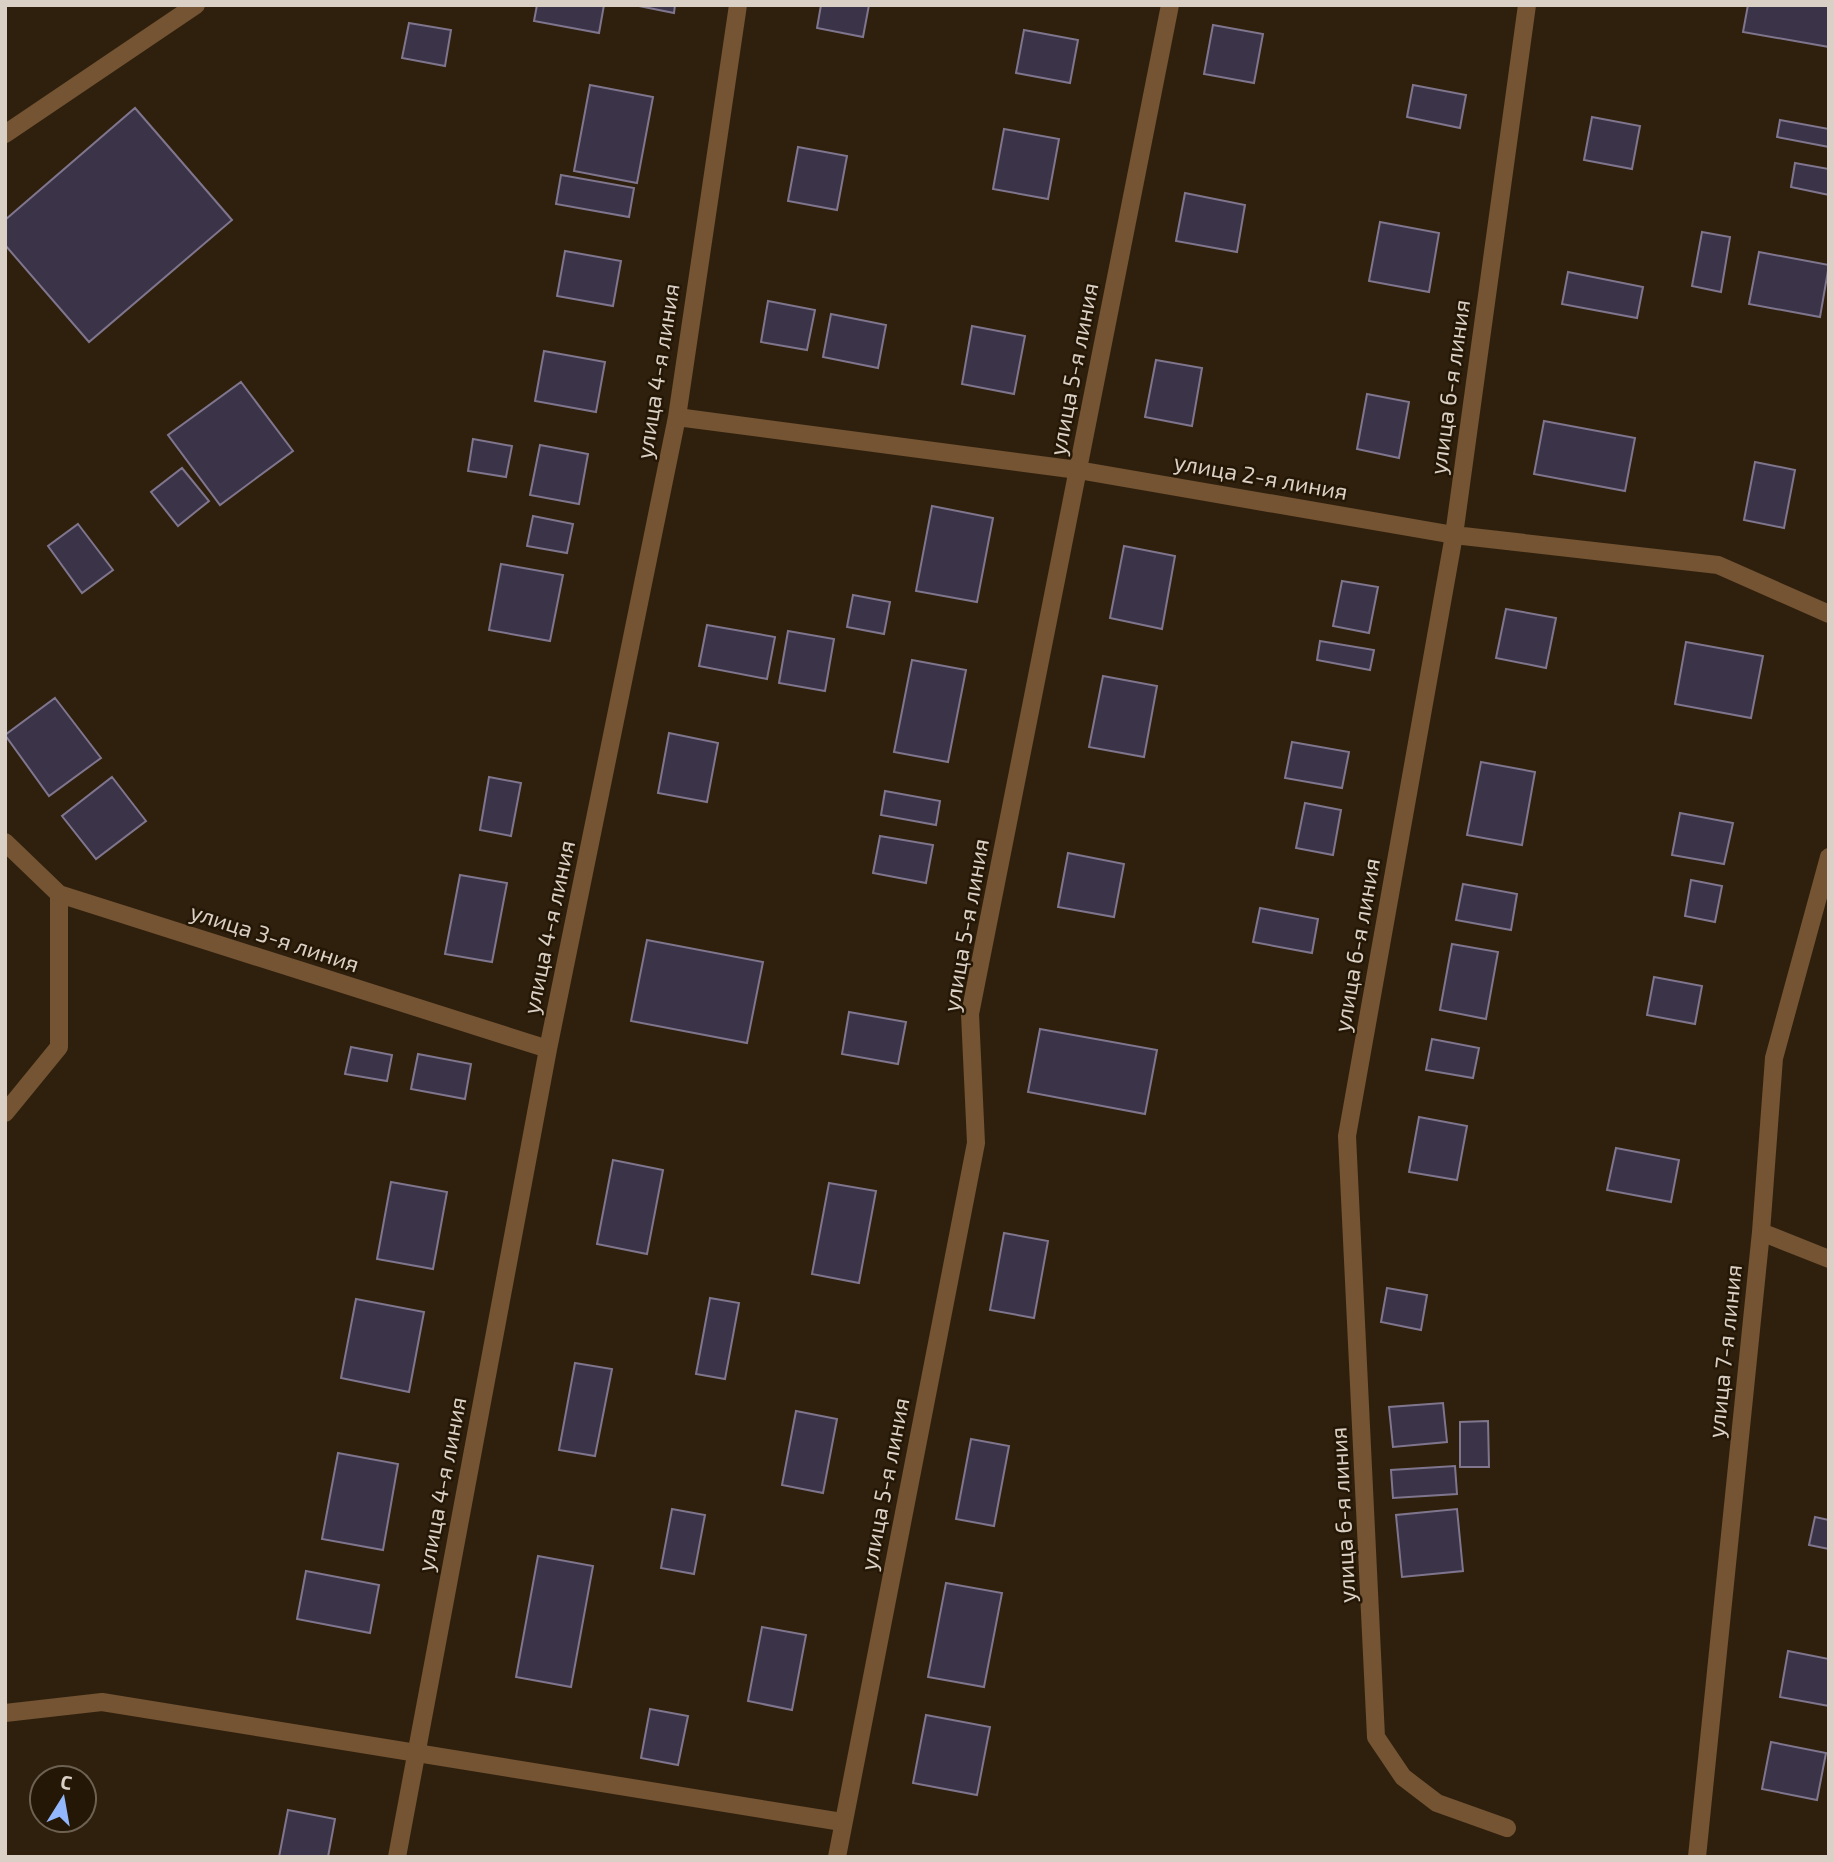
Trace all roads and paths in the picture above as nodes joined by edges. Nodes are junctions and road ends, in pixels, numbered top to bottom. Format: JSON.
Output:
{"nodes":[{"id":1,"x":196,"y":5,"type":"edge"},
{"id":2,"x":738,"y":5,"type":"edge"},
{"id":3,"x":1170,"y":5,"type":"edge"},
{"id":4,"x":1527,"y":5,"type":"edge"},
{"id":5,"x":5,"y":134,"type":"edge"},
{"id":6,"x":677,"y":417,"type":"junction"},
{"id":7,"x":1078,"y":470,"type":"junction"},
{"id":8,"x":1454,"y":535,"type":"junction"},
{"id":9,"x":1829,"y":614,"type":"edge"},
{"id":10,"x":5,"y":842,"type":"edge"},
{"id":11,"x":1829,"y":857,"type":"edge"},
{"id":12,"x":59,"y":894,"type":"junction"},
{"id":13,"x":548,"y":1049,"type":"junction"},
{"id":14,"x":5,"y":1113,"type":"edge"},
{"id":15,"x":1761,"y":1232,"type":"junction"},
{"id":16,"x":1829,"y":1259,"type":"edge"},
{"id":17,"x":6,"y":1715,"type":"edge"},
{"id":18,"x":415,"y":1754,"type":"junction"},
{"id":19,"x":842,"y":1822,"type":"junction"},
{"id":20,"x":1507,"y":1828,"type":"dead end"},
{"id":21,"x":397,"y":1857,"type":"edge"},
{"id":22,"x":837,"y":1857,"type":"edge"},
{"id":23,"x":1696,"y":1857,"type":"edge"}],
"edges":[{"from":1,"to":5,"type":"street"},
{"from":2,"to":6,"type":"street","name":"улица 4-я линия"},
{"from":3,"to":7,"type":"street","name":"улица 5-я линия"},
{"from":4,"to":8,"type":"street","name":"улица 6-я линия"},
{"from":6,"to":7,"type":"street","name":"улица 2-я линия"},
{"from":6,"to":13,"type":"street","name":"улица 4-я линия"},
{"from":7,"to":8,"type":"street","name":"улица 2-я линия"},
{"from":7,"to":19,"type":"street","name":"улица 5-я линия"},
{"from":8,"to":9,"type":"street","name":"улица 2-я линия"},
{"from":8,"to":20,"type":"street","name":"улица 6-я линия"},
{"from":10,"to":12,"type":"street","name":"улица 3-я линия"},
{"from":11,"to":15,"type":"street","name":"улица 7-я линия"},
{"from":12,"to":13,"type":"street","name":"улица 3-я линия"},
{"from":12,"to":14,"type":"street"},
{"from":13,"to":18,"type":"street","name":"улица 4-я линия"},
{"from":15,"to":16,"type":"street"},
{"from":15,"to":23,"type":"street","name":"улица 7-я линия"},
{"from":17,"to":18,"type":"street"},
{"from":18,"to":19,"type":"street"},
{"from":18,"to":21,"type":"street","name":"улица 4-я линия"},
{"from":19,"to":22,"type":"street","name":"улица 5-я линия"}]}
